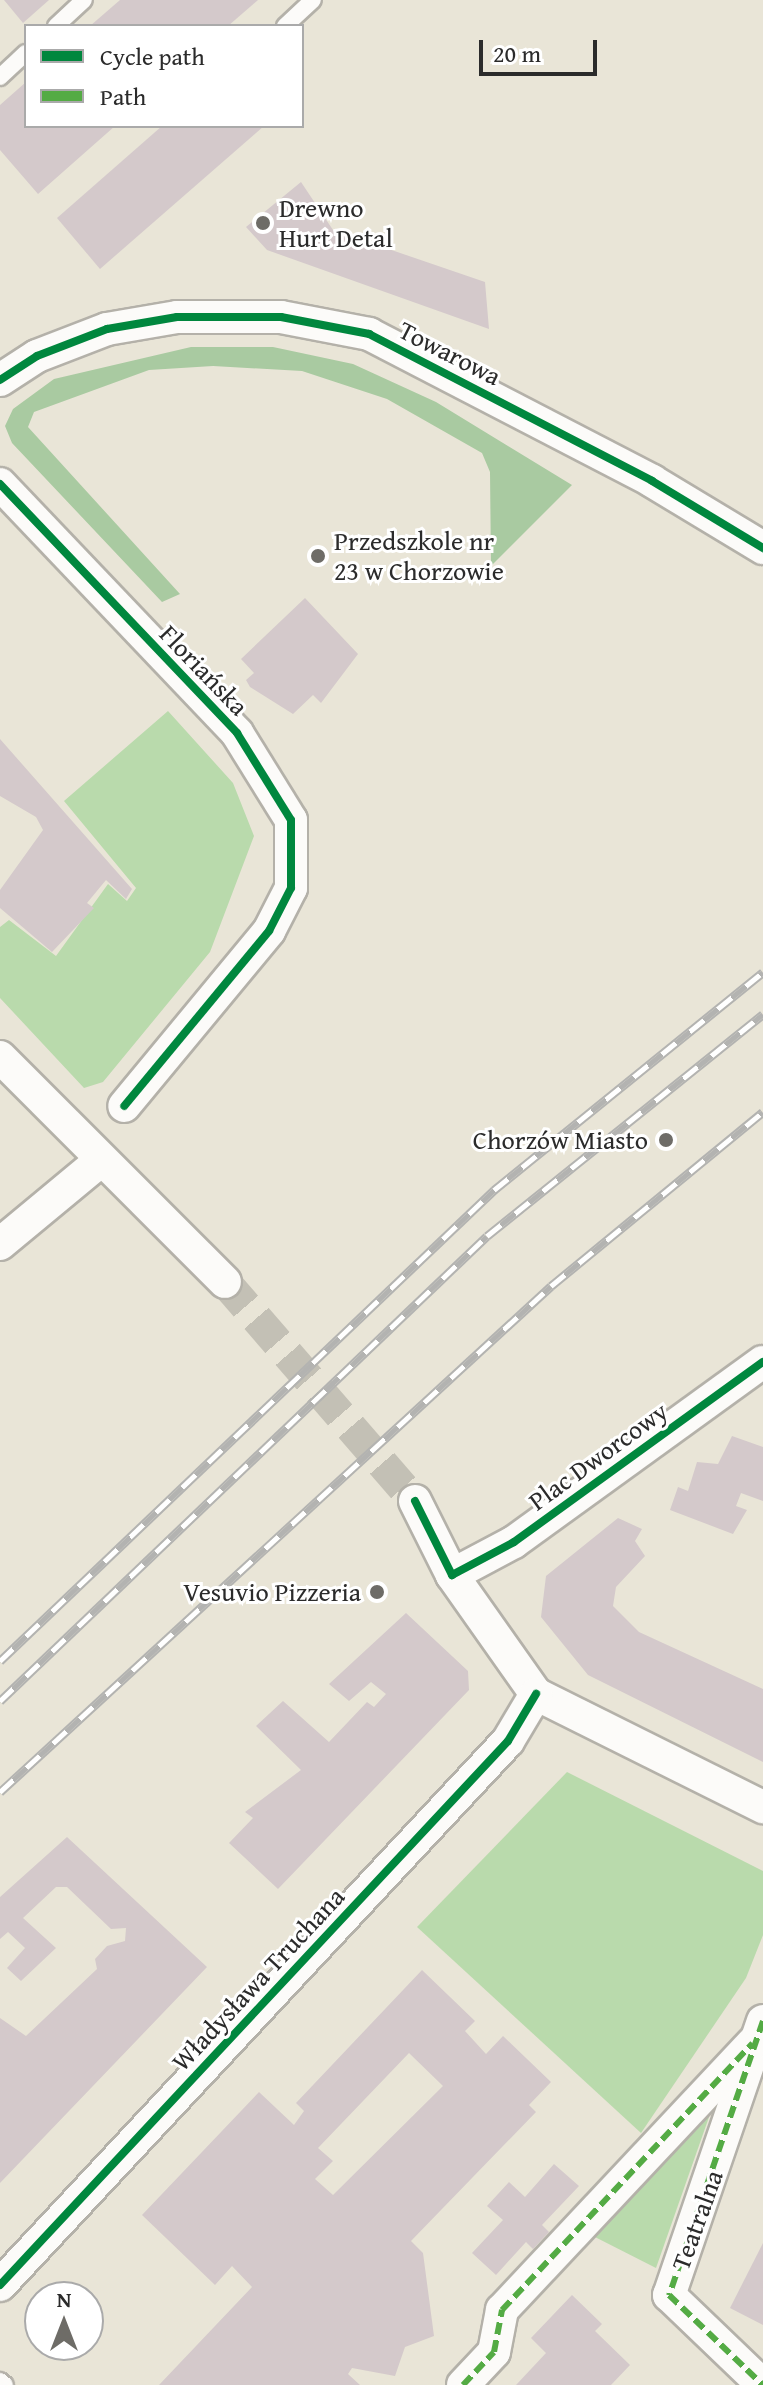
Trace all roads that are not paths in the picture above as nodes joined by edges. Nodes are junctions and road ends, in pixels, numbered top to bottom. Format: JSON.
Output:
{"nodes":[{"id":1,"x":84,"y":0,"type":"edge"},
{"id":2,"x":313,"y":0,"type":"edge"},
{"id":3,"x":58,"y":24,"type":"edge"},
{"id":4,"x":287,"y":24,"type":"edge"},
{"id":5,"x":24,"y":55,"type":"edge"},
{"id":6,"x":0,"y":77,"type":"edge"},
{"id":7,"x":0,"y":380,"type":"edge"},
{"id":8,"x":0,"y":484,"type":"edge"},
{"id":9,"x":763,"y":548,"type":"edge"},
{"id":10,"x":0,"y":1057,"type":"edge"},
{"id":11,"x":124,"y":1106,"type":"dead end"},
{"id":12,"x":101,"y":1160,"type":"junction"},
{"id":13,"x":0,"y":1244,"type":"edge"},
{"id":14,"x":225,"y":1282,"type":"tunnel mouth"},
{"id":15,"x":763,"y":1362,"type":"edge"},
{"id":16,"x":415,"y":1501,"type":"tunnel mouth"},
{"id":17,"x":452,"y":1575,"type":"junction"},
{"id":18,"x":536,"y":1694,"type":"junction"},
{"id":19,"x":763,"y":1807,"type":"edge"},
{"id":20,"x":758,"y":2032,"type":"edge"},
{"id":21,"x":0,"y":2285,"type":"edge"},
{"id":22,"x":0,"y":2381,"type":"edge"},
{"id":23,"x":5,"y":2385,"type":"edge"},
{"id":24,"x":463,"y":2385,"type":"edge"},
{"id":25,"x":763,"y":2385,"type":"edge"}],
"edges":[{"from":1,"to":3,"type":"lane"},
{"from":2,"to":4,"type":"lane"},
{"from":5,"to":6,"type":"lane"},
{"from":7,"to":9,"type":"street","name":"Towarowa"},
{"from":8,"to":11,"type":"street","name":"Floriańska"},
{"from":10,"to":12,"type":"street"},
{"from":12,"to":13,"type":"street"},
{"from":12,"to":14,"type":"street"},
{"from":15,"to":17,"type":"street","name":"Plac Dworcowy"},
{"from":16,"to":17,"type":"street"},
{"from":17,"to":18,"type":"street"},
{"from":18,"to":19,"type":"street"},
{"from":18,"to":21,"type":"street","name":"Władysława Truchana"},
{"from":20,"to":24,"type":"street"},
{"from":20,"to":25,"type":"street","name":"Teatralna"},
{"from":22,"to":23,"type":"lane"}]}
